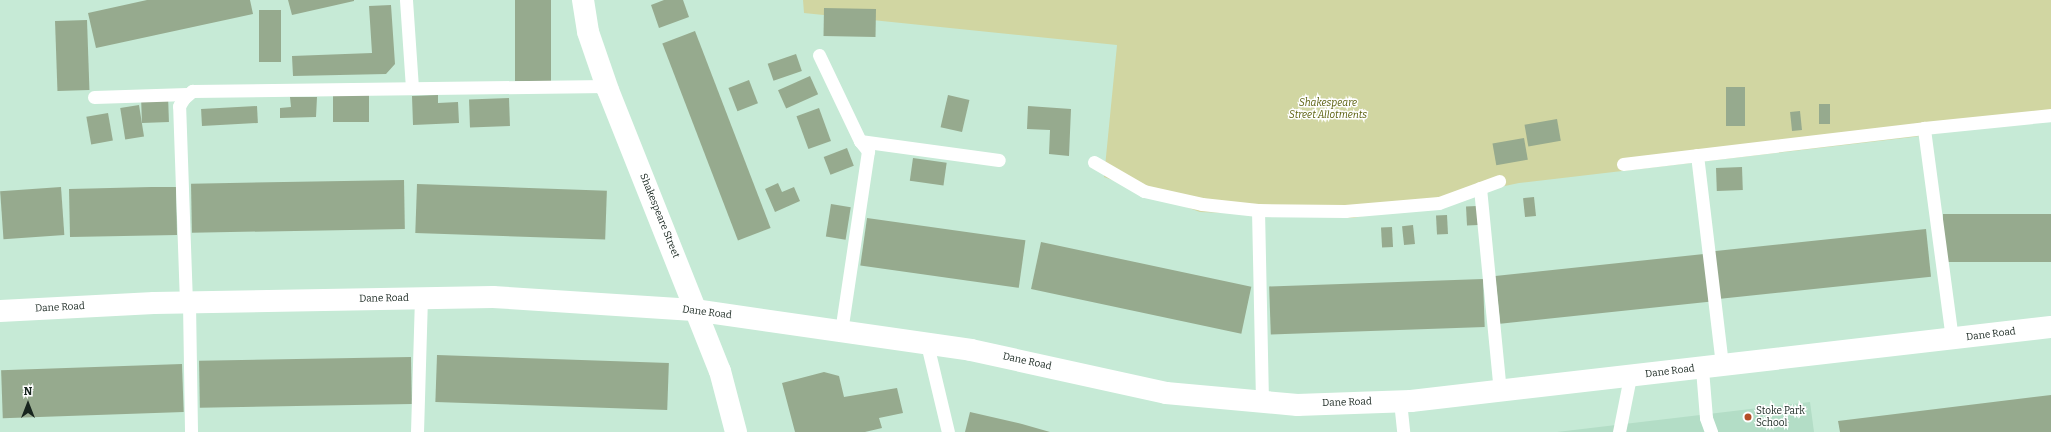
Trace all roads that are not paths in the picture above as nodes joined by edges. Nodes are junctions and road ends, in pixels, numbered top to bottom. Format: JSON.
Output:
{"nodes":[{"id":1,"x":406,"y":0,"type":"edge"},
{"id":2,"x":583,"y":0,"type":"edge"},
{"id":3,"x":820,"y":55,"type":"dead end"},
{"id":4,"x":607,"y":86,"type":"junction"},
{"id":5,"x":412,"y":88,"type":"junction"},
{"id":6,"x":187,"y":94,"type":"junction"},
{"id":7,"x":94,"y":97,"type":"dead end"},
{"id":8,"x":2051,"y":115,"type":"edge"},
{"id":9,"x":1924,"y":128,"type":"junction"},
{"id":10,"x":860,"y":141,"type":"junction"},
{"id":11,"x":1697,"y":155,"type":"junction"},
{"id":12,"x":999,"y":160,"type":"dead end"},
{"id":13,"x":1094,"y":162,"type":"dead end"},
{"id":14,"x":1623,"y":164,"type":"dead end"},
{"id":15,"x":1499,"y":181,"type":"dead end"},
{"id":16,"x":1480,"y":188,"type":"junction"},
{"id":17,"x":1258,"y":210,"type":"junction"},
{"id":18,"x":421,"y":298,"type":"junction"},
{"id":19,"x":188,"y":303,"type":"junction"},
{"id":20,"x":694,"y":310,"type":"junction"},
{"id":21,"x":0,"y":312,"type":"edge"},
{"id":22,"x":2051,"y":330,"type":"edge"},
{"id":23,"x":840,"y":331,"type":"junction"},
{"id":24,"x":1952,"y":339,"type":"junction"},
{"id":25,"x":927,"y":344,"type":"junction"},
{"id":26,"x":1712,"y":368,"type":"junction"},
{"id":27,"x":1630,"y":377,"type":"junction"},
{"id":28,"x":1500,"y":391,"type":"junction"},
{"id":29,"x":1400,"y":401,"type":"junction"},
{"id":30,"x":1262,"y":402,"type":"junction"},
{"id":31,"x":191,"y":432,"type":"edge"},
{"id":32,"x":417,"y":432,"type":"edge"},
{"id":33,"x":736,"y":432,"type":"edge"},
{"id":34,"x":948,"y":432,"type":"edge"},
{"id":35,"x":1403,"y":432,"type":"edge"},
{"id":36,"x":1619,"y":432,"type":"edge"},
{"id":37,"x":1711,"y":432,"type":"edge"}],
"edges":[{"from":1,"to":5,"type":"lane"},
{"from":2,"to":4,"type":"street","name":"Shakespeare Street"},
{"from":3,"to":10,"type":"lane"},
{"from":4,"to":5,"type":"lane"},
{"from":4,"to":20,"type":"street","name":"Shakespeare Street"},
{"from":5,"to":6,"type":"lane"},
{"from":6,"to":7,"type":"lane"},
{"from":6,"to":19,"type":"lane"},
{"from":8,"to":9,"type":"lane"},
{"from":9,"to":11,"type":"lane"},
{"from":9,"to":24,"type":"lane"},
{"from":10,"to":12,"type":"lane"},
{"from":10,"to":23,"type":"lane"},
{"from":11,"to":14,"type":"lane"},
{"from":11,"to":26,"type":"lane"},
{"from":13,"to":17,"type":"lane"},
{"from":15,"to":16,"type":"lane"},
{"from":16,"to":17,"type":"lane"},
{"from":16,"to":28,"type":"lane"},
{"from":17,"to":30,"type":"lane"},
{"from":18,"to":19,"type":"street","name":"Dane Road"},
{"from":18,"to":20,"type":"street","name":"Dane Road"},
{"from":18,"to":32,"type":"lane"},
{"from":19,"to":21,"type":"street","name":"Dane Road"},
{"from":19,"to":31,"type":"lane"},
{"from":20,"to":23,"type":"street","name":"Dane Road"},
{"from":20,"to":33,"type":"street","name":"Shakespeare Street"},
{"from":22,"to":24,"type":"street","name":"Dane Road"},
{"from":23,"to":25,"type":"street","name":"Dane Road"},
{"from":24,"to":26,"type":"street","name":"Dane Road"},
{"from":25,"to":30,"type":"street","name":"Dane Road"},
{"from":25,"to":34,"type":"lane"},
{"from":26,"to":27,"type":"street","name":"Dane Road"},
{"from":26,"to":37,"type":"lane"},
{"from":27,"to":28,"type":"street","name":"Dane Road"},
{"from":27,"to":36,"type":"lane"},
{"from":28,"to":29,"type":"street","name":"Dane Road"},
{"from":29,"to":30,"type":"street","name":"Dane Road"},
{"from":29,"to":35,"type":"lane"}]}
